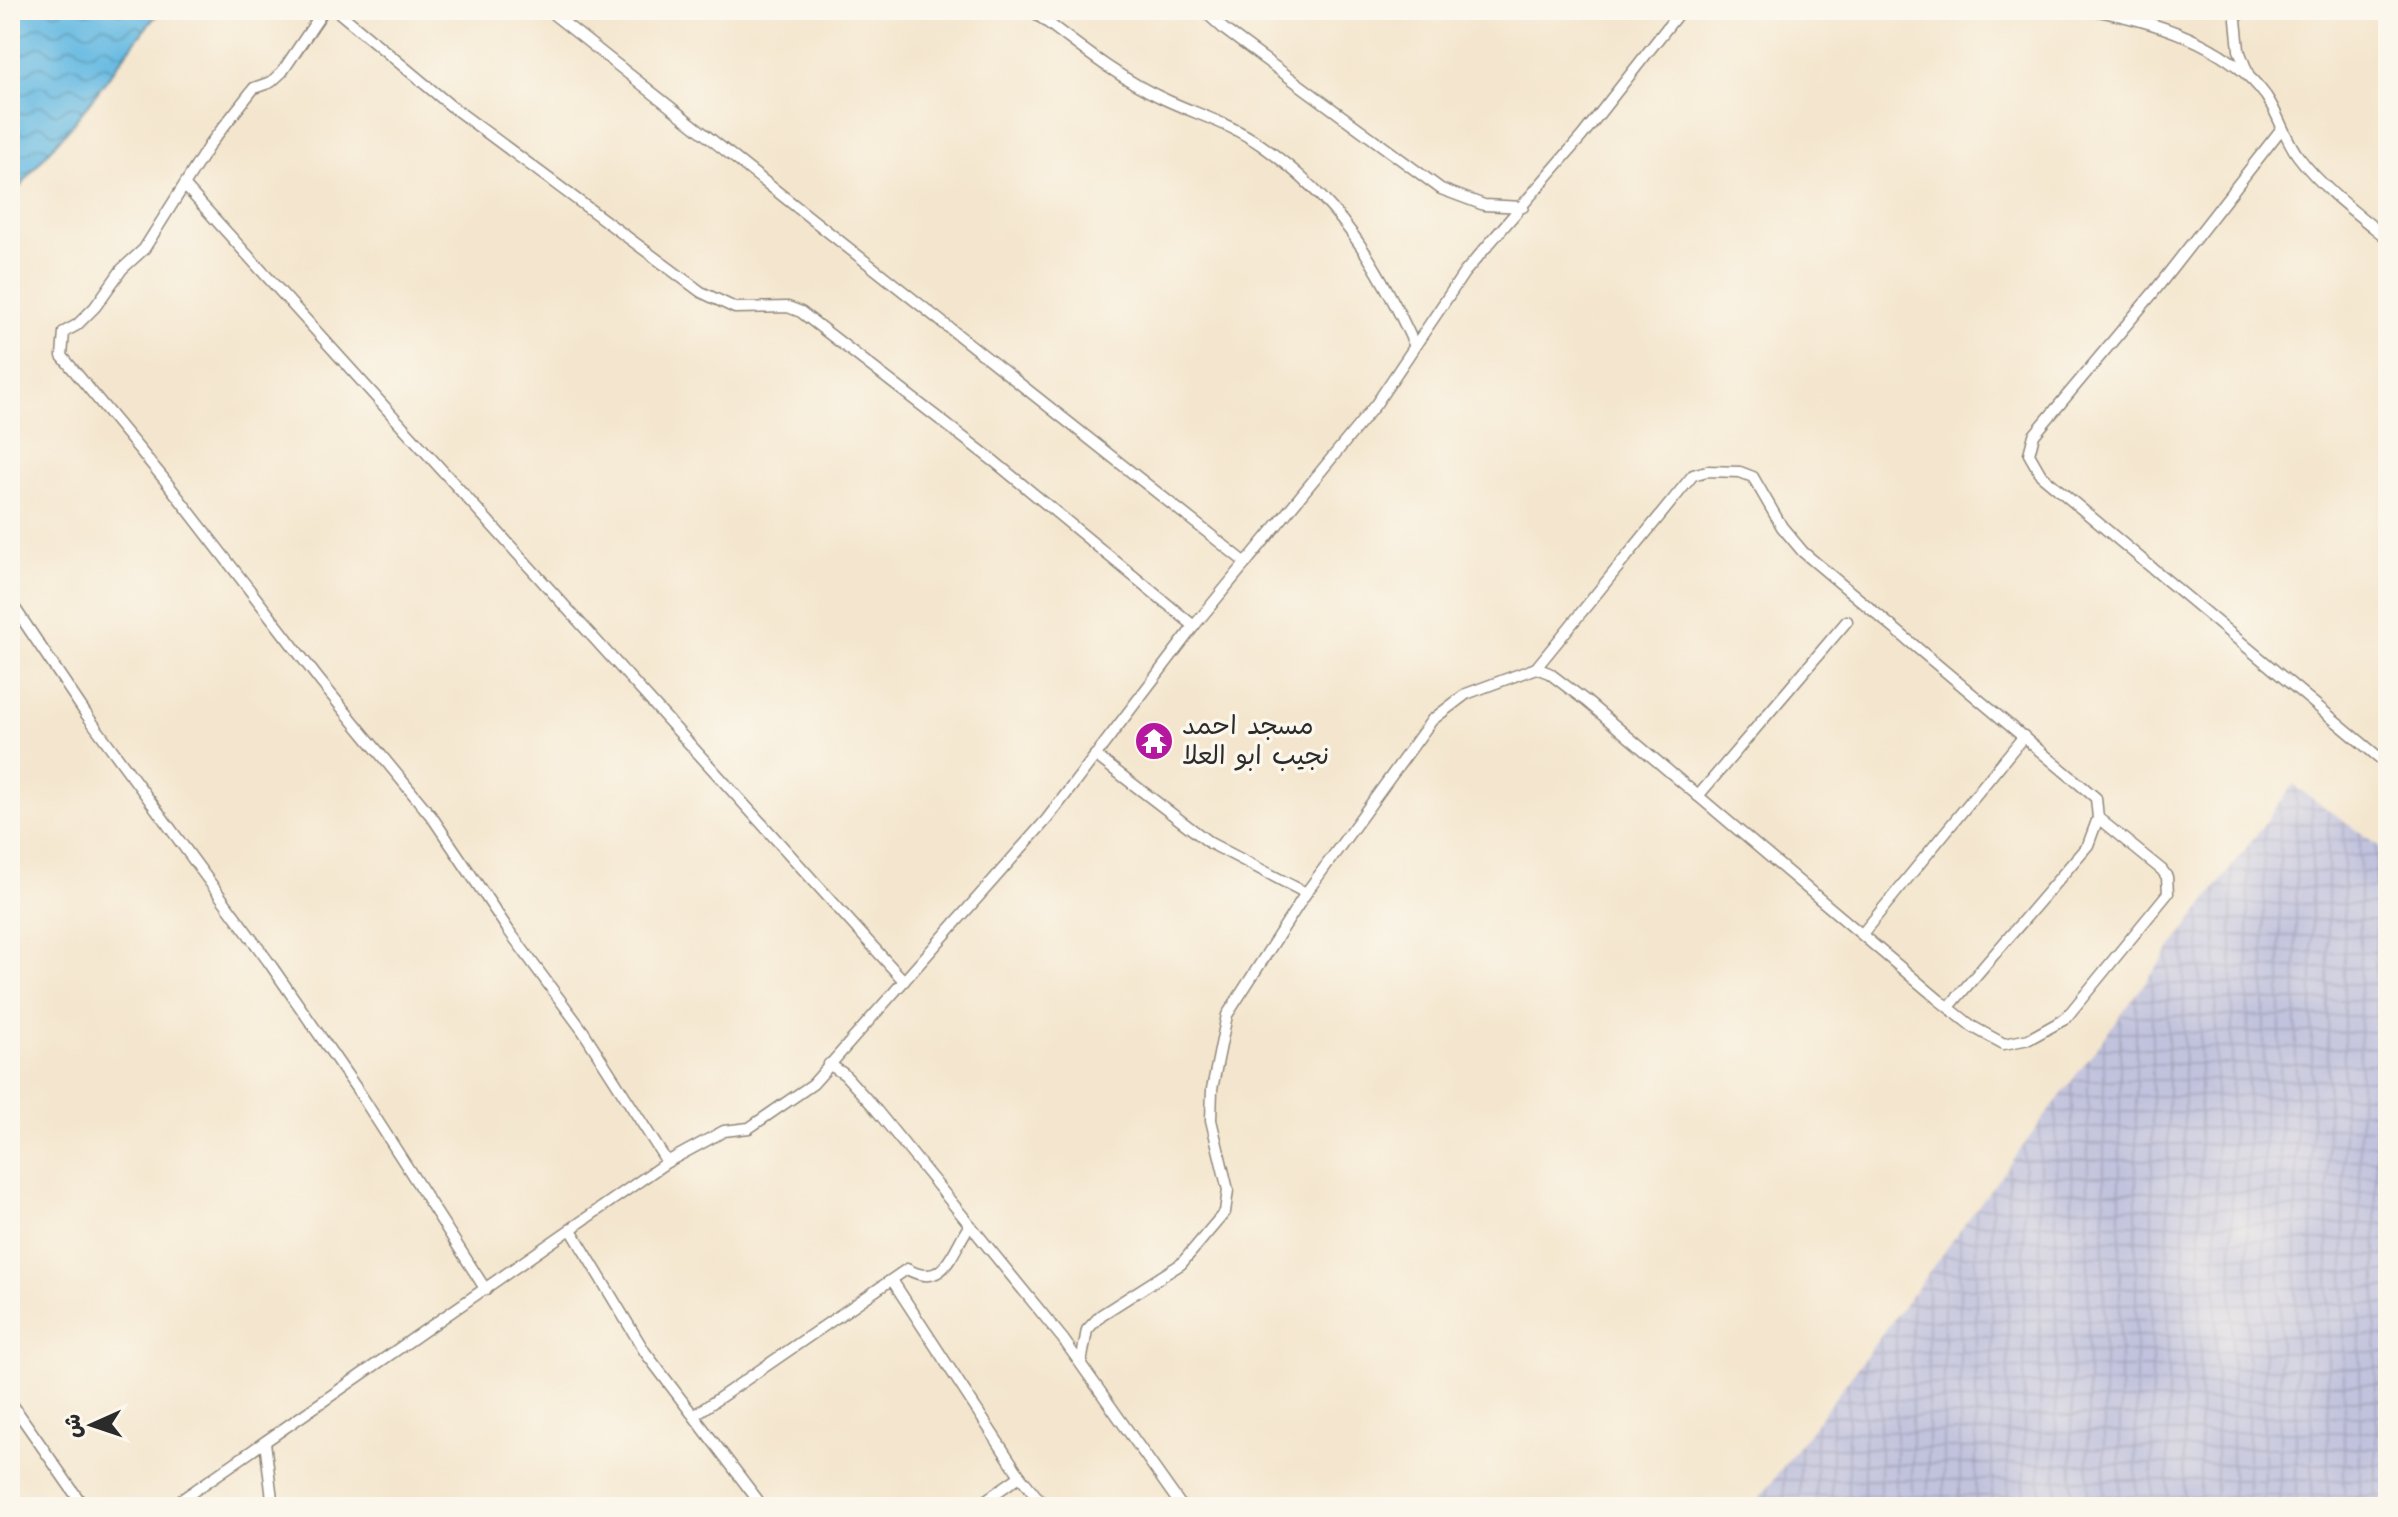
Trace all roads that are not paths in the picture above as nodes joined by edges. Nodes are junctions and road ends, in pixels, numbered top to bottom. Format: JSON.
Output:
{"nodes":[{"id":1,"x":548,"y":10,"type":"edge"},
{"id":2,"x":1031,"y":10,"type":"edge"},
{"id":3,"x":1203,"y":10,"type":"edge"},
{"id":4,"x":1681,"y":10,"type":"edge"},
{"id":5,"x":2093,"y":10,"type":"edge"},
{"id":6,"x":2235,"y":10,"type":"edge"},
{"id":7,"x":328,"y":11,"type":"edge"},
{"id":8,"x":2248,"y":76,"type":"junction"},
{"id":9,"x":2282,"y":128,"type":"junction"},
{"id":10,"x":185,"y":186,"type":"junction"},
{"id":11,"x":1523,"y":207,"type":"junction"},
{"id":12,"x":2388,"y":239,"type":"edge"},
{"id":13,"x":1414,"y":344,"type":"junction"},
{"id":14,"x":1246,"y":563,"type":"junction"},
{"id":15,"x":10,"y":601,"type":"edge"},
{"id":16,"x":1847,"y":621,"type":"dead end"},
{"id":17,"x":1194,"y":626,"type":"junction"},
{"id":18,"x":1536,"y":668,"type":"junction"},
{"id":19,"x":2024,"y":736,"type":"junction"},
{"id":20,"x":1095,"y":755,"type":"junction"},
{"id":21,"x":2388,"y":765,"type":"edge"},
{"id":22,"x":1698,"y":796,"type":"junction"},
{"id":23,"x":2098,"y":818,"type":"junction"},
{"id":24,"x":1306,"y":893,"type":"junction"},
{"id":25,"x":1862,"y":934,"type":"junction"},
{"id":26,"x":904,"y":981,"type":"junction"},
{"id":27,"x":1949,"y":1007,"type":"junction"},
{"id":28,"x":829,"y":1064,"type":"junction"},
{"id":29,"x":667,"y":1162,"type":"junction"},
{"id":30,"x":970,"y":1225,"type":"junction"},
{"id":31,"x":572,"y":1231,"type":"junction"},
{"id":32,"x":892,"y":1280,"type":"junction"},
{"id":33,"x":486,"y":1290,"type":"junction"},
{"id":34,"x":1087,"y":1330,"type":"junction"},
{"id":35,"x":1059,"y":1334,"type":"junction"},
{"id":36,"x":1081,"y":1363,"type":"junction"},
{"id":37,"x":10,"y":1401,"type":"edge"},
{"id":38,"x":696,"y":1414,"type":"junction"},
{"id":39,"x":265,"y":1442,"type":"junction"},
{"id":40,"x":1020,"y":1476,"type":"junction"},
{"id":41,"x":174,"y":1506,"type":"edge"},
{"id":42,"x":84,"y":1507,"type":"edge"},
{"id":43,"x":273,"y":1507,"type":"edge"},
{"id":44,"x":763,"y":1507,"type":"edge"},
{"id":45,"x":976,"y":1507,"type":"edge"},
{"id":46,"x":1045,"y":1507,"type":"edge"},
{"id":47,"x":1182,"y":1507,"type":"edge"}],
"edges":[{"from":1,"to":14,"type":"street"},
{"from":2,"to":13,"type":"street"},
{"from":3,"to":11,"type":"street"},
{"from":4,"to":11,"type":"street"},
{"from":5,"to":8,"type":"street"},
{"from":6,"to":8,"type":"street"},
{"from":7,"to":10,"type":"street"},
{"from":7,"to":17,"type":"street"},
{"from":8,"to":9,"type":"street"},
{"from":9,"to":12,"type":"street"},
{"from":9,"to":21,"type":"street"},
{"from":10,"to":26,"type":"street"},
{"from":10,"to":29,"type":"street"},
{"from":11,"to":13,"type":"street"},
{"from":13,"to":14,"type":"street"},
{"from":14,"to":17,"type":"street"},
{"from":15,"to":33,"type":"street"},
{"from":16,"to":22,"type":"street"},
{"from":17,"to":20,"type":"street"},
{"from":18,"to":19,"type":"street"},
{"from":18,"to":22,"type":"street"},
{"from":18,"to":24,"type":"street"},
{"from":19,"to":23,"type":"street"},
{"from":19,"to":25,"type":"street"},
{"from":20,"to":24,"type":"street"},
{"from":20,"to":26,"type":"street"},
{"from":22,"to":25,"type":"street"},
{"from":23,"to":27,"type":"street"},
{"from":23,"to":27,"type":"street"},
{"from":24,"to":34,"type":"street"},
{"from":25,"to":27,"type":"street"},
{"from":26,"to":28,"type":"street"},
{"from":28,"to":29,"type":"street"},
{"from":28,"to":30,"type":"street"},
{"from":29,"to":31,"type":"street"},
{"from":30,"to":32,"type":"street"},
{"from":30,"to":35,"type":"street"},
{"from":31,"to":33,"type":"street"},
{"from":31,"to":38,"type":"street"},
{"from":32,"to":38,"type":"street"},
{"from":32,"to":40,"type":"street"},
{"from":33,"to":39,"type":"street"},
{"from":34,"to":35,"type":"street"},
{"from":34,"to":36,"type":"street"},
{"from":35,"to":36,"type":"street"},
{"from":36,"to":47,"type":"street"},
{"from":37,"to":42,"type":"street"},
{"from":38,"to":44,"type":"street"},
{"from":39,"to":41,"type":"street"},
{"from":39,"to":43,"type":"street"},
{"from":40,"to":45,"type":"street"},
{"from":40,"to":46,"type":"street"}]}
